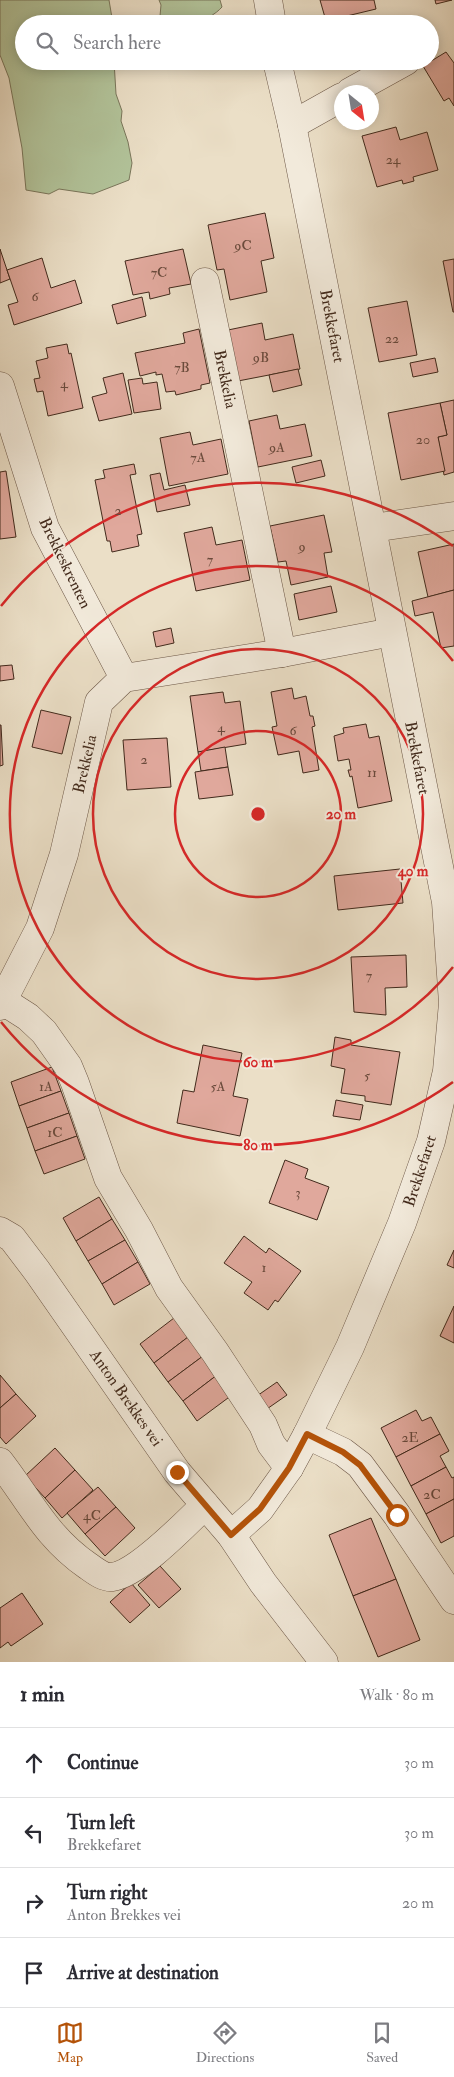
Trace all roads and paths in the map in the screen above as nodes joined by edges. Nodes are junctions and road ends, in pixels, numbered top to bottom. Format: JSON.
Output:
{"nodes":[{"id":1,"x":268,"y":0,"type":"edge"},
{"id":2,"x":270,"y":15,"type":"edge"},
{"id":3,"x":279,"y":70,"type":"edge"},
{"id":4,"x":390,"y":70,"type":"edge"},
{"id":5,"x":363,"y":85,"type":"edge"},
{"id":6,"x":334,"y":101,"type":"edge"},
{"id":7,"x":292,"y":124,"type":"junction"},
{"id":8,"x":205,"y":282,"type":"dead end"},
{"id":9,"x":0,"y":386,"type":"edge"},
{"id":10,"x":454,"y":516,"type":"edge"},
{"id":11,"x":373,"y":528,"type":"junction"},
{"id":12,"x":392,"y":632,"type":"junction"},
{"id":13,"x":282,"y":653,"type":"junction"},
{"id":14,"x":124,"y":678,"type":"junction"},
{"id":15,"x":1,"y":1003,"type":"edge"},
{"id":16,"x":0,"y":1231,"type":"edge"},
{"id":17,"x":307,"y":1434,"type":"junction"},
{"id":18,"x":0,"y":1462,"type":"edge"},
{"id":19,"x":289,"y":1468,"type":"junction"},
{"id":20,"x":205,"y":1505,"type":"junction"},
{"id":21,"x":231,"y":1535,"type":"junction"},
{"id":22,"x":454,"y":1600,"type":"edge"},
{"id":23,"x":324,"y":1662,"type":"edge"}],
"edges":[{"from":1,"to":2,"type":"street"},
{"from":3,"to":7,"type":"street","name":"Brekkefaret"},
{"from":4,"to":5,"type":"street"},
{"from":6,"to":7,"type":"street"},
{"from":7,"to":11,"type":"street","name":"Brekkefaret"},
{"from":8,"to":13,"type":"street","name":"Brekkelia"},
{"from":9,"to":14,"type":"street","name":"Brekkeskrenten"},
{"from":10,"to":11,"type":"street"},
{"from":11,"to":12,"type":"street","name":"Brekkefaret"},
{"from":12,"to":13,"type":"street"},
{"from":12,"to":17,"type":"street","name":"Brekkefaret"},
{"from":13,"to":14,"type":"street"},
{"from":14,"to":15,"type":"street","name":"Brekkelia"},
{"from":15,"to":19,"type":"street"},
{"from":16,"to":20,"type":"street","name":"Anton Brekkes vei"},
{"from":17,"to":19,"type":"street","name":"Brekkefaret"},
{"from":17,"to":22,"type":"street"},
{"from":18,"to":20,"type":"street"},
{"from":19,"to":21,"type":"street","name":"Brekkefaret"},
{"from":20,"to":21,"type":"street","name":"Anton Brekkes vei"},
{"from":21,"to":23,"type":"street","name":"Anton Brekkes vei"}]}
